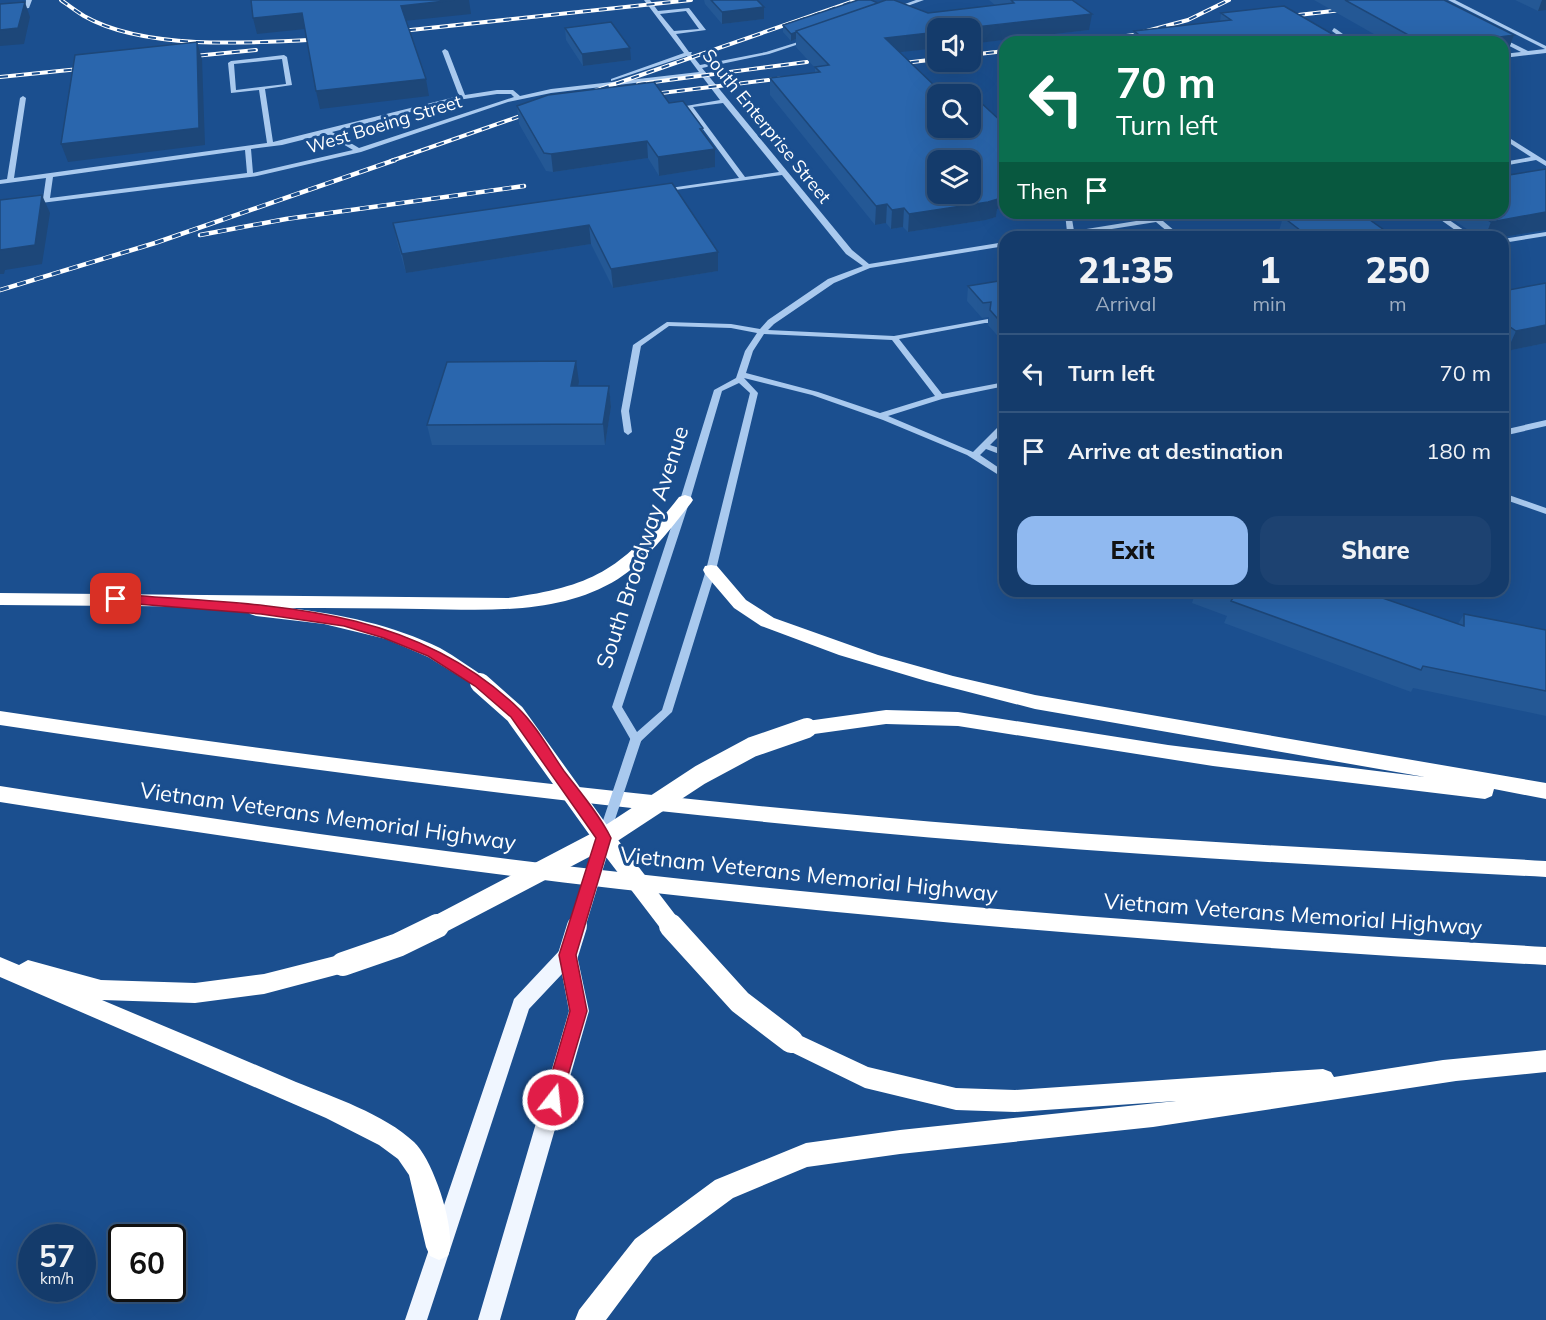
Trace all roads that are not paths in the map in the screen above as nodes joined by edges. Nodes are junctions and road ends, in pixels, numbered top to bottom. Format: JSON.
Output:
{"nodes":[{"id":1,"x":28,"y":0,"type":"edge"},
{"id":2,"x":647,"y":0,"type":"edge"},
{"id":3,"x":921,"y":0,"type":"edge"},
{"id":4,"x":1451,"y":0,"type":"edge"},
{"id":5,"x":0,"y":9,"type":"edge"},
{"id":6,"x":892,"y":10,"type":"edge"},
{"id":7,"x":1474,"y":11,"type":"junction"},
{"id":8,"x":657,"y":13,"type":"junction"},
{"id":9,"x":1460,"y":14,"type":"edge"},
{"id":10,"x":1334,"y":30,"type":"dead end"},
{"id":11,"x":673,"y":33,"type":"junction"},
{"id":12,"x":1490,"y":33,"type":"edge"},
{"id":13,"x":818,"y":36,"type":"edge"},
{"id":14,"x":1342,"y":36,"type":"edge"},
{"id":15,"x":1496,"y":36,"type":"edge"},
{"id":16,"x":1509,"y":43,"type":"edge"},
{"id":17,"x":1546,"y":49,"type":"edge"},
{"id":18,"x":445,"y":51,"type":"dead end"},
{"id":19,"x":690,"y":53,"type":"junction"},
{"id":20,"x":1527,"y":53,"type":"junction"},
{"id":21,"x":1509,"y":55,"type":"edge"},
{"id":22,"x":701,"y":70,"type":"junction"},
{"id":23,"x":595,"y":86,"type":"junction"},
{"id":24,"x":262,"y":88,"type":"junction"},
{"id":25,"x":23,"y":98,"type":"dead end"},
{"id":26,"x":463,"y":98,"type":"junction"},
{"id":27,"x":519,"y":99,"type":"junction"},
{"id":28,"x":725,"y":101,"type":"junction"},
{"id":29,"x":441,"y":103,"type":"junction"},
{"id":30,"x":449,"y":107,"type":"dead end"},
{"id":31,"x":457,"y":111,"type":"dead end"},
{"id":32,"x":465,"y":115,"type":"junction"},
{"id":33,"x":327,"y":132,"type":"junction"},
{"id":34,"x":1509,"y":140,"type":"edge"},
{"id":35,"x":270,"y":145,"type":"junction"},
{"id":36,"x":248,"y":148,"type":"junction"},
{"id":37,"x":359,"y":151,"type":"junction"},
{"id":38,"x":1546,"y":157,"type":"edge"},
{"id":39,"x":1536,"y":159,"type":"junction"},
{"id":40,"x":1509,"y":163,"type":"edge"},
{"id":41,"x":1546,"y":164,"type":"edge"},
{"id":42,"x":784,"y":173,"type":"junction"},
{"id":43,"x":250,"y":174,"type":"junction"},
{"id":44,"x":50,"y":176,"type":"junction"},
{"id":45,"x":743,"y":179,"type":"junction"},
{"id":46,"x":10,"y":181,"type":"junction"},
{"id":47,"x":0,"y":182,"type":"edge"},
{"id":48,"x":659,"y":191,"type":"edge"},
{"id":49,"x":46,"y":200,"type":"junction"},
{"id":50,"x":23,"y":203,"type":"edge"},
{"id":51,"x":1164,"y":219,"type":"edge"},
{"id":52,"x":1443,"y":219,"type":"edge"},
{"id":53,"x":1158,"y":220,"type":"junction"},
{"id":54,"x":1084,"y":231,"type":"edge"},
{"id":55,"x":1171,"y":231,"type":"edge"},
{"id":56,"x":1461,"y":231,"type":"edge"},
{"id":57,"x":1546,"y":234,"type":"edge"},
{"id":58,"x":1509,"y":240,"type":"edge"},
{"id":59,"x":999,"y":245,"type":"edge"},
{"id":60,"x":868,"y":266,"type":"junction"},
{"id":61,"x":984,"y":321,"type":"edge"},
{"id":62,"x":762,"y":332,"type":"junction"},
{"id":63,"x":894,"y":338,"type":"junction"},
{"id":64,"x":741,"y":377,"type":"junction"},
{"id":65,"x":999,"y":385,"type":"edge"},
{"id":66,"x":940,"y":398,"type":"junction"},
{"id":67,"x":882,"y":415,"type":"junction"},
{"id":68,"x":1546,"y":423,"type":"edge"},
{"id":69,"x":999,"y":431,"type":"edge"},
{"id":70,"x":628,"y":432,"type":"dead end"},
{"id":71,"x":1509,"y":432,"type":"edge"},
{"id":72,"x":995,"y":435,"type":"junction"},
{"id":73,"x":999,"y":437,"type":"edge"},
{"id":74,"x":985,"y":446,"type":"junction"},
{"id":75,"x":999,"y":451,"type":"edge"},
{"id":76,"x":975,"y":455,"type":"junction"},
{"id":77,"x":999,"y":471,"type":"edge"},
{"id":78,"x":1509,"y":498,"type":"edge"},
{"id":79,"x":685,"y":500,"type":"junction"},
{"id":80,"x":1546,"y":511,"type":"edge"},
{"id":81,"x":711,"y":570,"type":"junction"},
{"id":82,"x":0,"y":599,"type":"edge"},
{"id":83,"x":138,"y":599,"type":"junction"},
{"id":84,"x":0,"y":718,"type":"edge"},
{"id":85,"x":636,"y":739,"type":"junction"},
{"id":86,"x":1546,"y":791,"type":"edge"},
{"id":87,"x":0,"y":794,"type":"edge"},
{"id":88,"x":1546,"y":797,"type":"edge"},
{"id":89,"x":604,"y":838,"type":"junction"},
{"id":90,"x":1546,"y":869,"type":"edge"},
{"id":91,"x":568,"y":955,"type":"junction"},
{"id":92,"x":1546,"y":956,"type":"edge"},
{"id":93,"x":0,"y":962,"type":"edge"},
{"id":94,"x":0,"y":967,"type":"edge"},
{"id":95,"x":1546,"y":1060,"type":"edge"},
{"id":96,"x":1455,"y":1070,"type":"junction"},
{"id":97,"x":440,"y":1247,"type":"junction"},
{"id":98,"x":416,"y":1320,"type":"edge"},
{"id":99,"x":489,"y":1320,"type":"edge"},
{"id":100,"x":589,"y":1320,"type":"edge"}],
"edges":[{"from":1,"to":5,"type":"street"},
{"from":2,"to":8,"type":"street","name":"South Enterprise Street"},
{"from":3,"to":6,"type":"street"},
{"from":4,"to":7,"type":"street"},
{"from":7,"to":9,"type":"street"},
{"from":7,"to":17,"type":"street"},
{"from":8,"to":11,"type":"street","name":"South Enterprise Street"},
{"from":8,"to":11,"type":"street"},
{"from":10,"to":14,"type":"street"},
{"from":11,"to":19,"type":"street","name":"South Enterprise Street"},
{"from":12,"to":15,"type":"street"},
{"from":13,"to":22,"type":"street","name":"West Boeing Street"},
{"from":16,"to":20,"type":"street"},
{"from":17,"to":20,"type":"street"},
{"from":18,"to":26,"type":"street"},
{"from":19,"to":22,"type":"street","name":"South Enterprise Street"},
{"from":19,"to":23,"type":"street"},
{"from":20,"to":21,"type":"street"},
{"from":22,"to":23,"type":"street","name":"West Boeing Street"},
{"from":22,"to":28,"type":"street","name":"South Enterprise Street"},
{"from":23,"to":27,"type":"street","name":"West Boeing Street"},
{"from":24,"to":24,"type":"street"},
{"from":24,"to":35,"type":"street"},
{"from":25,"to":46,"type":"street"},
{"from":26,"to":27,"type":"street"},
{"from":26,"to":29,"type":"street"},
{"from":27,"to":32,"type":"street","name":"West Boeing Street"},
{"from":28,"to":42,"type":"street","name":"South Enterprise Street"},
{"from":28,"to":45,"type":"street"},
{"from":29,"to":30,"type":"street"},
{"from":29,"to":33,"type":"street"},
{"from":31,"to":32,"type":"street"},
{"from":32,"to":37,"type":"street","name":"West Boeing Street"},
{"from":33,"to":35,"type":"street"},
{"from":33,"to":37,"type":"street"},
{"from":34,"to":39,"type":"street"},
{"from":35,"to":36,"type":"street"},
{"from":36,"to":43,"type":"street"},
{"from":36,"to":44,"type":"street"},
{"from":37,"to":43,"type":"street","name":"West Boeing Street"},
{"from":38,"to":39,"type":"street"},
{"from":39,"to":40,"type":"street"},
{"from":39,"to":41,"type":"street"},
{"from":42,"to":45,"type":"street"},
{"from":42,"to":60,"type":"street","name":"South Enterprise Street"},
{"from":43,"to":49,"type":"street","name":"West Boeing Street"},
{"from":44,"to":46,"type":"street"},
{"from":44,"to":49,"type":"street"},
{"from":45,"to":48,"type":"street"},
{"from":46,"to":47,"type":"street"},
{"from":49,"to":50,"type":"street","name":"West Boeing Street"},
{"from":51,"to":53,"type":"street"},
{"from":52,"to":56,"type":"street"},
{"from":53,"to":54,"type":"street"},
{"from":53,"to":55,"type":"street"},
{"from":57,"to":58,"type":"street"},
{"from":59,"to":60,"type":"street"},
{"from":60,"to":62,"type":"street"},
{"from":61,"to":63,"type":"street"},
{"from":62,"to":63,"type":"street"},
{"from":62,"to":64,"type":"street"},
{"from":62,"to":70,"type":"street"},
{"from":63,"to":66,"type":"street"},
{"from":64,"to":67,"type":"street"},
{"from":64,"to":79,"type":"street","name":"South Broadway Avenue"},
{"from":64,"to":81,"type":"street"},
{"from":65,"to":66,"type":"street"},
{"from":66,"to":67,"type":"street"},
{"from":67,"to":76,"type":"street"},
{"from":68,"to":71,"type":"street"},
{"from":69,"to":72,"type":"street"},
{"from":72,"to":73,"type":"street"},
{"from":72,"to":74,"type":"street"},
{"from":74,"to":75,"type":"street"},
{"from":74,"to":76,"type":"street"},
{"from":76,"to":77,"type":"street"},
{"from":78,"to":80,"type":"street"},
{"from":79,"to":83,"type":"highway"},
{"from":79,"to":85,"type":"street","name":"South Broadway Avenue"},
{"from":81,"to":85,"type":"street"},
{"from":81,"to":86,"type":"highway"},
{"from":82,"to":83,"type":"highway"},
{"from":83,"to":89,"type":"highway","bridge":true},
{"from":84,"to":90,"type":"highway"},
{"from":85,"to":89,"type":"street","bridge":true},
{"from":87,"to":92,"type":"highway","name":"Vietnam Veterans Memorial Highway"},
{"from":88,"to":89,"type":"highway","bridge":true},
{"from":89,"to":91,"type":"main road","bridge":true},
{"from":89,"to":93,"type":"highway","bridge":true},
{"from":89,"to":96,"type":"highway","bridge":true},
{"from":91,"to":97,"type":"main road"},
{"from":91,"to":99,"type":"main road"},
{"from":94,"to":97,"type":"highway"},
{"from":95,"to":96,"type":"highway"},
{"from":96,"to":100,"type":"highway"},
{"from":97,"to":98,"type":"main road"}]}
